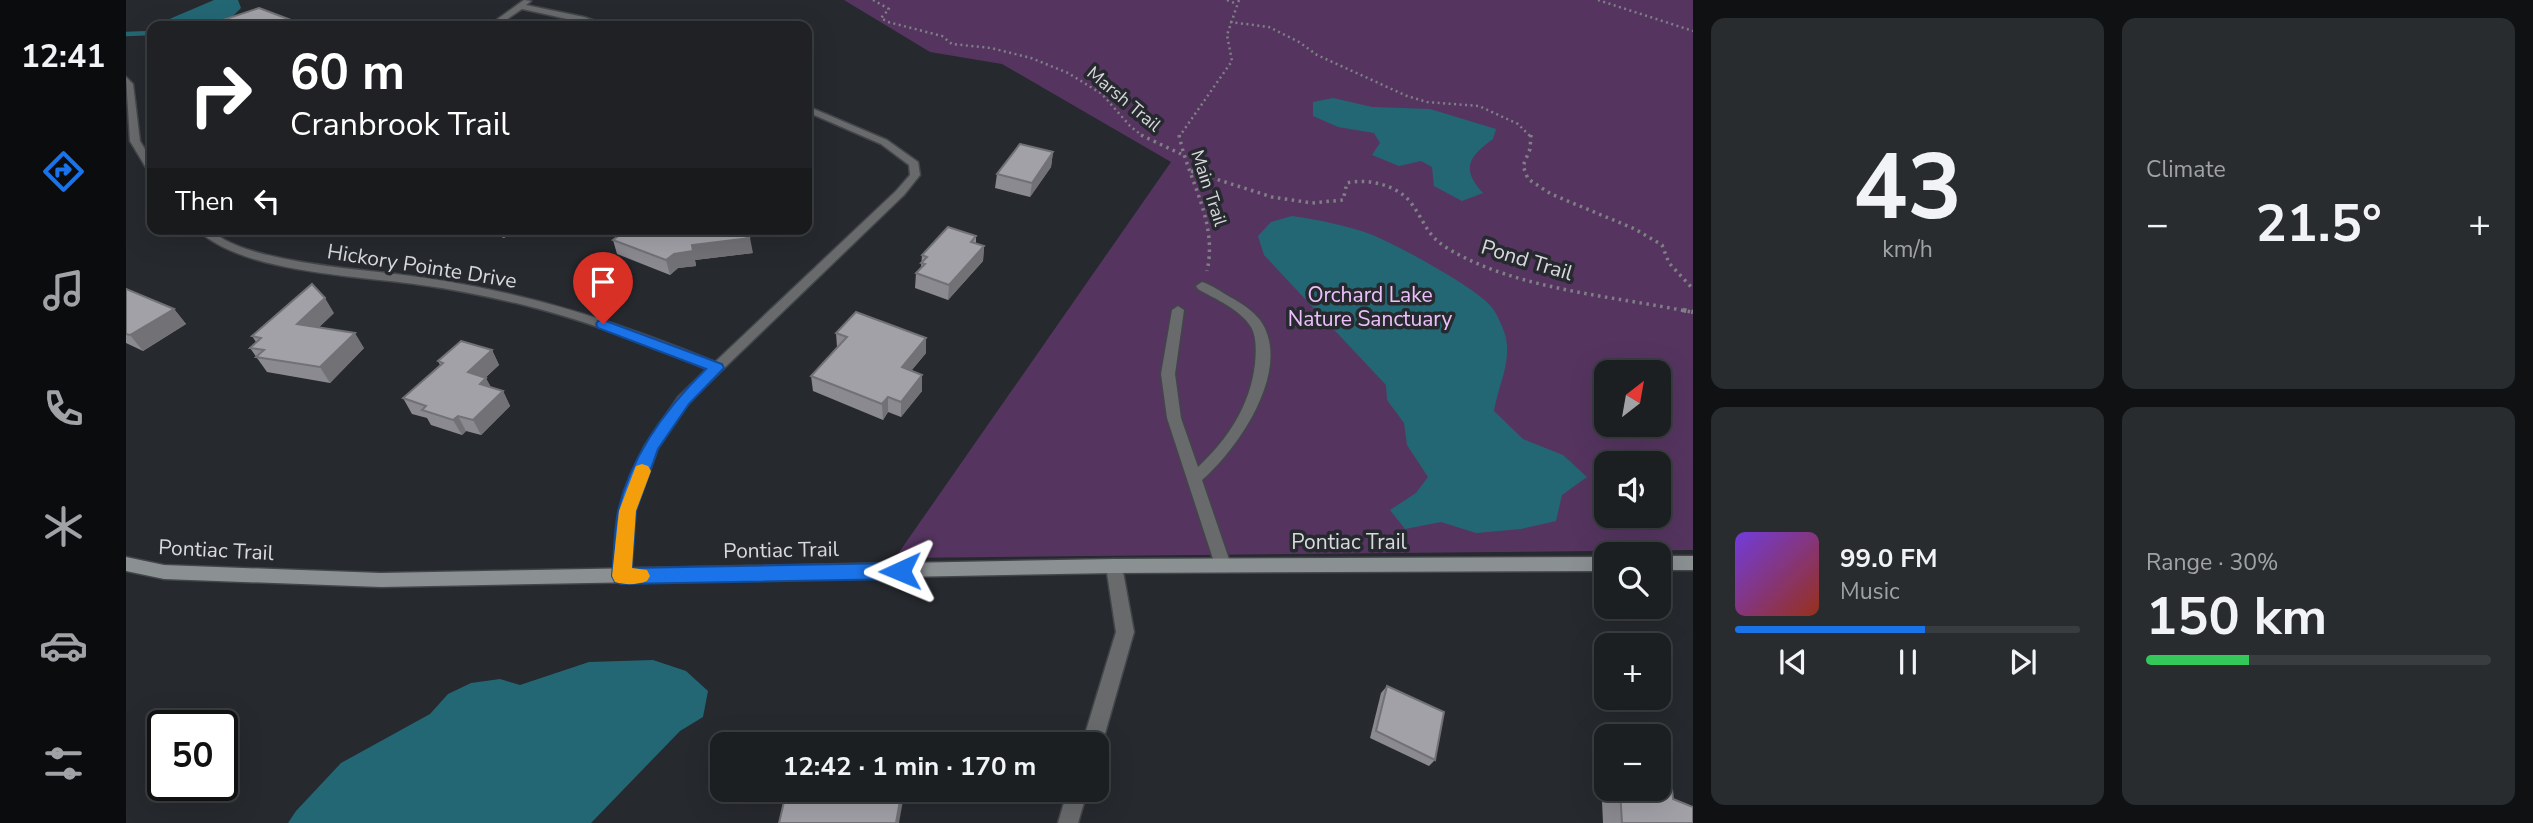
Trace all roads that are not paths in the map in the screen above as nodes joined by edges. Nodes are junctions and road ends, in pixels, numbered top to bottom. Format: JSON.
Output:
{"nodes":[{"id":1,"x":525,"y":3,"type":"edge"},
{"id":2,"x":499,"y":21,"type":"edge"},
{"id":3,"x":590,"y":21,"type":"edge"},
{"id":4,"x":126,"y":80,"type":"edge"},
{"id":5,"x":812,"y":111,"type":"edge"},
{"id":6,"x":147,"y":160,"type":"edge"},
{"id":7,"x":212,"y":235,"type":"edge"},
{"id":8,"x":1202,"y":286,"type":"road end"},
{"id":9,"x":1178,"y":310,"type":"dead end"},
{"id":10,"x":716,"y":368,"type":"junction"},
{"id":11,"x":1195,"y":478,"type":"junction"},
{"id":12,"x":1693,"y":563,"type":"edge"},
{"id":13,"x":126,"y":564,"type":"edge"},
{"id":14,"x":1594,"y":564,"type":"edge"},
{"id":15,"x":1671,"y":564,"type":"edge"},
{"id":16,"x":1223,"y":565,"type":"junction"},
{"id":17,"x":1114,"y":566,"type":"junction"},
{"id":18,"x":621,"y":576,"type":"junction"},
{"id":19,"x":1096,"y":732,"type":"edge"},
{"id":20,"x":1074,"y":802,"type":"edge"},
{"id":21,"x":1068,"y":823,"type":"edge"}],
"edges":[{"from":1,"to":2,"type":"street"},
{"from":1,"to":3,"type":"street"},
{"from":4,"to":6,"type":"street"},
{"from":5,"to":10,"type":"street"},
{"from":7,"to":10,"type":"street","name":"Hickory Pointe Drive"},
{"from":8,"to":11,"type":"street"},
{"from":9,"to":11,"type":"street"},
{"from":10,"to":18,"type":"street"},
{"from":11,"to":16,"type":"street"},
{"from":12,"to":15,"type":"main road"},
{"from":13,"to":18,"type":"main road","name":"Pontiac Trail"},
{"from":14,"to":16,"type":"main road","name":"Pontiac Trail"},
{"from":16,"to":17,"type":"main road","name":"Pontiac Trail"},
{"from":17,"to":18,"type":"main road","name":"Pontiac Trail"},
{"from":17,"to":19,"type":"street"},
{"from":20,"to":21,"type":"street"}]}
